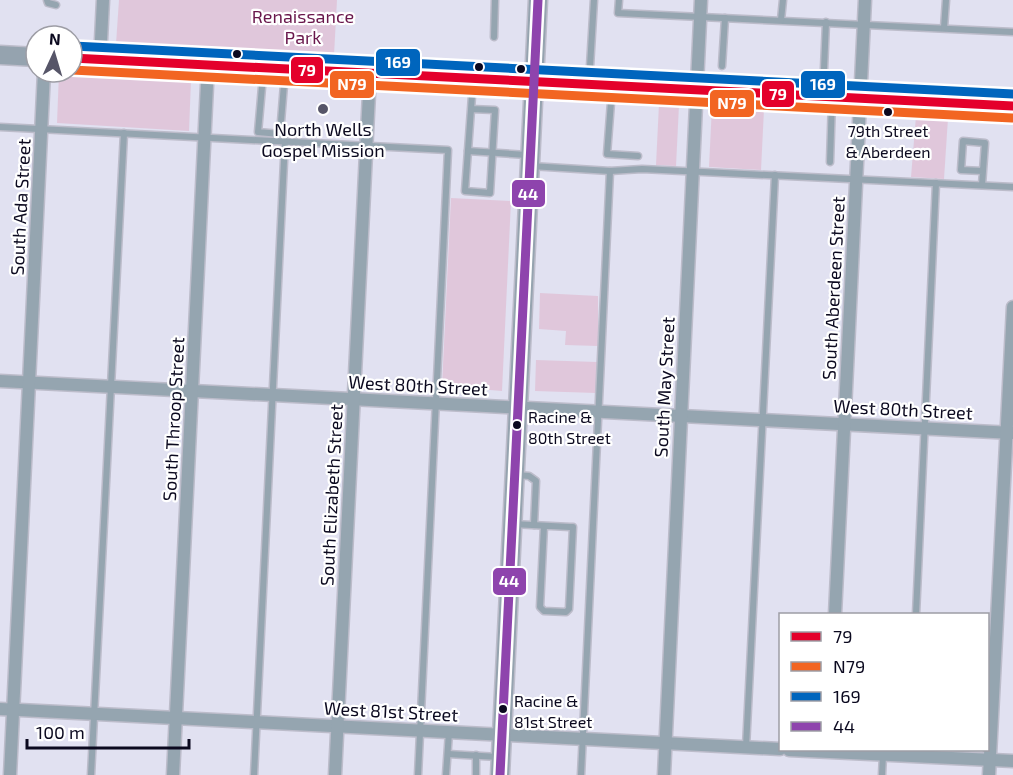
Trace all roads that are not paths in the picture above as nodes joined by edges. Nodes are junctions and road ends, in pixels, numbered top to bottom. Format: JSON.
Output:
{"nodes":[{"id":1,"x":47,"y":0,"type":"edge"},
{"id":2,"x":103,"y":0,"type":"edge"},
{"id":3,"x":495,"y":0,"type":"edge"},
{"id":4,"x":538,"y":0,"type":"edge"},
{"id":5,"x":594,"y":0,"type":"edge"},
{"id":6,"x":619,"y":0,"type":"edge"},
{"id":7,"x":701,"y":0,"type":"edge"},
{"id":8,"x":783,"y":0,"type":"edge"},
{"id":9,"x":865,"y":0,"type":"edge"},
{"id":10,"x":946,"y":0,"type":"edge"},
{"id":11,"x":56,"y":5,"type":"dead end"},
{"id":12,"x":700,"y":17,"type":"junction"},
{"id":13,"x":724,"y":18,"type":"junction"},
{"id":14,"x":782,"y":20,"type":"junction"},
{"id":15,"x":826,"y":22,"type":"junction"},
{"id":16,"x":864,"y":24,"type":"junction"},
{"id":17,"x":944,"y":28,"type":"junction"},
{"id":18,"x":1013,"y":32,"type":"edge"},
{"id":19,"x":494,"y":37,"type":"dead end"},
{"id":20,"x":0,"y":55,"type":"edge"},
{"id":21,"x":24,"y":56,"type":"edge"},
{"id":22,"x":84,"y":59,"type":"edge"},
{"id":23,"x":100,"y":60,"type":"junction"},
{"id":24,"x":208,"y":65,"type":"junction"},
{"id":25,"x":722,"y":66,"type":"dead end"},
{"id":26,"x":285,"y":69,"type":"junction"},
{"id":27,"x":824,"y":69,"type":"dead end"},
{"id":28,"x":370,"y":73,"type":"junction"},
{"id":29,"x":473,"y":78,"type":"junction"},
{"id":30,"x":534,"y":81,"type":"junction"},
{"id":31,"x":44,"y":84,"type":"edge"},
{"id":32,"x":589,"y":84,"type":"junction"},
{"id":33,"x":612,"y":85,"type":"junction"},
{"id":34,"x":262,"y":87,"type":"dead end"},
{"id":35,"x":696,"y":90,"type":"junction"},
{"id":36,"x":832,"y":96,"type":"junction"},
{"id":37,"x":860,"y":98,"type":"junction"},
{"id":38,"x":1013,"y":106,"type":"edge"},
{"id":39,"x":471,"y":109,"type":"junction"},
{"id":40,"x":0,"y":127,"type":"edge"},
{"id":41,"x":42,"y":129,"type":"junction"},
{"id":42,"x":124,"y":133,"type":"junction"},
{"id":43,"x":205,"y":137,"type":"junction"},
{"id":44,"x":285,"y":141,"type":"junction"},
{"id":45,"x":366,"y":145,"type":"junction"},
{"id":46,"x":468,"y":151,"type":"junction"},
{"id":47,"x":493,"y":153,"type":"junction"},
{"id":48,"x":638,"y":156,"type":"dead end"},
{"id":49,"x":530,"y":161,"type":"junction"},
{"id":50,"x":830,"y":162,"type":"dead end"},
{"id":51,"x":610,"y":171,"type":"junction"},
{"id":52,"x":692,"y":171,"type":"junction"},
{"id":53,"x":983,"y":171,"type":"junction"},
{"id":54,"x":775,"y":175,"type":"junction"},
{"id":55,"x":856,"y":179,"type":"junction"},
{"id":56,"x":936,"y":183,"type":"junction"},
{"id":57,"x":982,"y":185,"type":"junction"},
{"id":58,"x":1013,"y":187,"type":"edge"},
{"id":59,"x":1013,"y":307,"type":"edge"},
{"id":60,"x":0,"y":381,"type":"edge"},
{"id":61,"x":29,"y":383,"type":"junction"},
{"id":62,"x":110,"y":387,"type":"junction"},
{"id":63,"x":192,"y":391,"type":"junction"},
{"id":64,"x":273,"y":395,"type":"junction"},
{"id":65,"x":354,"y":399,"type":"junction"},
{"id":66,"x":436,"y":404,"type":"junction"},
{"id":67,"x":518,"y":408,"type":"junction"},
{"id":68,"x":599,"y":412,"type":"junction"},
{"id":69,"x":681,"y":416,"type":"junction"},
{"id":70,"x":762,"y":420,"type":"junction"},
{"id":71,"x":844,"y":424,"type":"junction"},
{"id":72,"x":925,"y":429,"type":"junction"},
{"id":73,"x":1010,"y":433,"type":"edge"},
{"id":74,"x":515,"y":475,"type":"junction"},
{"id":75,"x":512,"y":524,"type":"junction"},
{"id":76,"x":534,"y":525,"type":"junction"},
{"id":77,"x":544,"y":526,"type":"junction"},
{"id":78,"x":835,"y":613,"type":"edge"},
{"id":79,"x":916,"y":613,"type":"edge"},
{"id":80,"x":0,"y":709,"type":"edge"},
{"id":81,"x":13,"y":710,"type":"junction"},
{"id":82,"x":94,"y":714,"type":"junction"},
{"id":83,"x":176,"y":719,"type":"junction"},
{"id":84,"x":257,"y":723,"type":"junction"},
{"id":85,"x":337,"y":727,"type":"junction"},
{"id":86,"x":420,"y":731,"type":"junction"},
{"id":87,"x":449,"y":732,"type":"junction"},
{"id":88,"x":502,"y":735,"type":"junction"},
{"id":89,"x":583,"y":739,"type":"junction"},
{"id":90,"x":666,"y":743,"type":"junction"},
{"id":91,"x":746,"y":747,"type":"junction"},
{"id":92,"x":779,"y":749,"type":"edge"},
{"id":93,"x":829,"y":751,"type":"edge"},
{"id":94,"x":909,"y":752,"type":"edge"},
{"id":95,"x":448,"y":754,"type":"junction"},
{"id":96,"x":883,"y":754,"type":"junction"},
{"id":97,"x":476,"y":755,"type":"junction"},
{"id":98,"x":990,"y":760,"type":"junction"},
{"id":99,"x":1013,"y":761,"type":"edge"},
{"id":100,"x":501,"y":766,"type":"edge"},
{"id":101,"x":10,"y":775,"type":"edge"},
{"id":102,"x":91,"y":775,"type":"edge"},
{"id":103,"x":173,"y":775,"type":"edge"},
{"id":104,"x":254,"y":775,"type":"edge"},
{"id":105,"x":335,"y":775,"type":"edge"},
{"id":106,"x":418,"y":775,"type":"edge"},
{"id":107,"x":446,"y":775,"type":"edge"},
{"id":108,"x":476,"y":775,"type":"edge"},
{"id":109,"x":581,"y":775,"type":"edge"},
{"id":110,"x":664,"y":775,"type":"edge"},
{"id":111,"x":882,"y":775,"type":"edge"},
{"id":112,"x":989,"y":775,"type":"edge"}],
"edges":[{"from":1,"to":11,"type":"lane"},
{"from":2,"to":23,"type":"street"},
{"from":3,"to":19,"type":"lane"},
{"from":4,"to":30,"type":"main road"},
{"from":5,"to":32,"type":"lane"},
{"from":6,"to":12,"type":"lane"},
{"from":7,"to":12,"type":"street","name":"South May Street"},
{"from":8,"to":14,"type":"lane"},
{"from":9,"to":16,"type":"street","name":"South Aberdeen Street"},
{"from":10,"to":17,"type":"lane"},
{"from":12,"to":13,"type":"lane"},
{"from":12,"to":35,"type":"street","name":"South May Street"},
{"from":13,"to":14,"type":"lane"},
{"from":13,"to":25,"type":"lane"},
{"from":14,"to":15,"type":"lane"},
{"from":15,"to":16,"type":"lane"},
{"from":15,"to":27,"type":"lane"},
{"from":16,"to":17,"type":"lane"},
{"from":16,"to":37,"type":"street","name":"South Aberdeen Street"},
{"from":17,"to":18,"type":"lane"},
{"from":20,"to":21,"type":"main road"},
{"from":22,"to":23,"type":"main road"},
{"from":23,"to":24,"type":"main road"},
{"from":24,"to":26,"type":"main road"},
{"from":24,"to":43,"type":"street","name":"South Throop Street"},
{"from":26,"to":28,"type":"main road"},
{"from":26,"to":34,"type":"lane"},
{"from":28,"to":29,"type":"main road"},
{"from":28,"to":45,"type":"street","name":"South Elizabeth Street"},
{"from":29,"to":30,"type":"main road"},
{"from":29,"to":39,"type":"lane"},
{"from":30,"to":32,"type":"main road"},
{"from":30,"to":49,"type":"main road"},
{"from":31,"to":41,"type":"street","name":"South Ada Street"},
{"from":32,"to":33,"type":"main road"},
{"from":33,"to":35,"type":"main road"},
{"from":33,"to":48,"type":"lane"},
{"from":35,"to":36,"type":"main road"},
{"from":35,"to":52,"type":"street","name":"South May Street"},
{"from":36,"to":37,"type":"main road"},
{"from":36,"to":50,"type":"lane"},
{"from":37,"to":38,"type":"main road"},
{"from":37,"to":55,"type":"street","name":"South Aberdeen Street"},
{"from":39,"to":46,"type":"lane"},
{"from":39,"to":47,"type":"lane"},
{"from":40,"to":41,"type":"lane"},
{"from":41,"to":42,"type":"lane"},
{"from":41,"to":61,"type":"street","name":"South Ada Street"},
{"from":42,"to":43,"type":"lane"},
{"from":42,"to":62,"type":"lane"},
{"from":43,"to":44,"type":"lane"},
{"from":43,"to":63,"type":"street","name":"South Throop Street"},
{"from":44,"to":45,"type":"lane"},
{"from":44,"to":64,"type":"lane"},
{"from":45,"to":65,"type":"street","name":"South Elizabeth Street"},
{"from":45,"to":66,"type":"lane"},
{"from":46,"to":47,"type":"lane"},
{"from":46,"to":47,"type":"lane"},
{"from":47,"to":49,"type":"lane"},
{"from":49,"to":51,"type":"lane"},
{"from":49,"to":67,"type":"main road"},
{"from":51,"to":52,"type":"lane"},
{"from":51,"to":68,"type":"lane"},
{"from":52,"to":54,"type":"lane"},
{"from":52,"to":69,"type":"street","name":"South May Street"},
{"from":53,"to":53,"type":"lane"},
{"from":53,"to":57,"type":"lane"},
{"from":54,"to":55,"type":"lane"},
{"from":54,"to":70,"type":"lane"},
{"from":55,"to":56,"type":"lane"},
{"from":55,"to":71,"type":"street","name":"South Aberdeen Street"},
{"from":56,"to":57,"type":"lane"},
{"from":56,"to":72,"type":"lane"},
{"from":57,"to":58,"type":"lane"},
{"from":59,"to":73,"type":"street"},
{"from":60,"to":61,"type":"street","name":"West 80th Street"},
{"from":61,"to":62,"type":"street","name":"West 80th Street"},
{"from":61,"to":81,"type":"street","name":"South Ada Street"},
{"from":62,"to":63,"type":"street","name":"West 80th Street"},
{"from":62,"to":82,"type":"lane"},
{"from":63,"to":64,"type":"street","name":"West 80th Street"},
{"from":63,"to":83,"type":"street","name":"South Throop Street"},
{"from":64,"to":65,"type":"street","name":"West 80th Street"},
{"from":64,"to":84,"type":"lane"},
{"from":65,"to":66,"type":"street","name":"West 80th Street"},
{"from":65,"to":85,"type":"street","name":"South Elizabeth Street"},
{"from":66,"to":67,"type":"street","name":"West 80th Street"},
{"from":66,"to":86,"type":"lane"},
{"from":67,"to":68,"type":"street","name":"West 80th Street"},
{"from":67,"to":74,"type":"main road"},
{"from":68,"to":69,"type":"street","name":"West 80th Street"},
{"from":68,"to":89,"type":"lane"},
{"from":69,"to":70,"type":"street","name":"West 80th Street"},
{"from":69,"to":90,"type":"street","name":"South May Street"},
{"from":70,"to":71,"type":"street","name":"West 80th Street"},
{"from":70,"to":91,"type":"lane"},
{"from":71,"to":72,"type":"street","name":"West 80th Street"},
{"from":71,"to":78,"type":"street","name":"South Aberdeen Street"},
{"from":72,"to":73,"type":"street","name":"West 80th Street"},
{"from":72,"to":79,"type":"lane"},
{"from":73,"to":98,"type":"street"},
{"from":74,"to":75,"type":"main road"},
{"from":74,"to":76,"type":"lane"},
{"from":75,"to":76,"type":"lane"},
{"from":75,"to":88,"type":"main road"},
{"from":76,"to":77,"type":"lane"},
{"from":77,"to":77,"type":"lane"},
{"from":80,"to":81,"type":"street","name":"West 81st Street"},
{"from":81,"to":82,"type":"street","name":"West 81st Street"},
{"from":81,"to":101,"type":"street","name":"South Ada Street"},
{"from":82,"to":83,"type":"street","name":"West 81st Street"},
{"from":82,"to":102,"type":"lane"},
{"from":83,"to":84,"type":"street","name":"West 81st Street"},
{"from":83,"to":103,"type":"street","name":"South Throop Street"},
{"from":84,"to":85,"type":"street","name":"West 81st Street"},
{"from":84,"to":104,"type":"lane"},
{"from":85,"to":86,"type":"street","name":"West 81st Street"},
{"from":85,"to":105,"type":"street","name":"South Elizabeth Street"},
{"from":86,"to":87,"type":"street","name":"West 81st Street"},
{"from":86,"to":106,"type":"lane"},
{"from":87,"to":88,"type":"street","name":"West 81st Street"},
{"from":87,"to":95,"type":"lane"},
{"from":88,"to":89,"type":"street","name":"West 81st Street"},
{"from":88,"to":100,"type":"main road"},
{"from":89,"to":90,"type":"street","name":"West 81st Street"},
{"from":89,"to":109,"type":"lane"},
{"from":90,"to":91,"type":"street","name":"West 81st Street"},
{"from":90,"to":110,"type":"street","name":"South May Street"},
{"from":91,"to":92,"type":"street","name":"West 81st Street"},
{"from":93,"to":96,"type":"street"},
{"from":94,"to":96,"type":"street"},
{"from":94,"to":98,"type":"street"},
{"from":95,"to":97,"type":"lane"},
{"from":95,"to":107,"type":"lane"},
{"from":96,"to":111,"type":"lane"},
{"from":97,"to":100,"type":"lane"},
{"from":97,"to":108,"type":"lane"},
{"from":98,"to":99,"type":"street"},
{"from":98,"to":112,"type":"street"}]}
